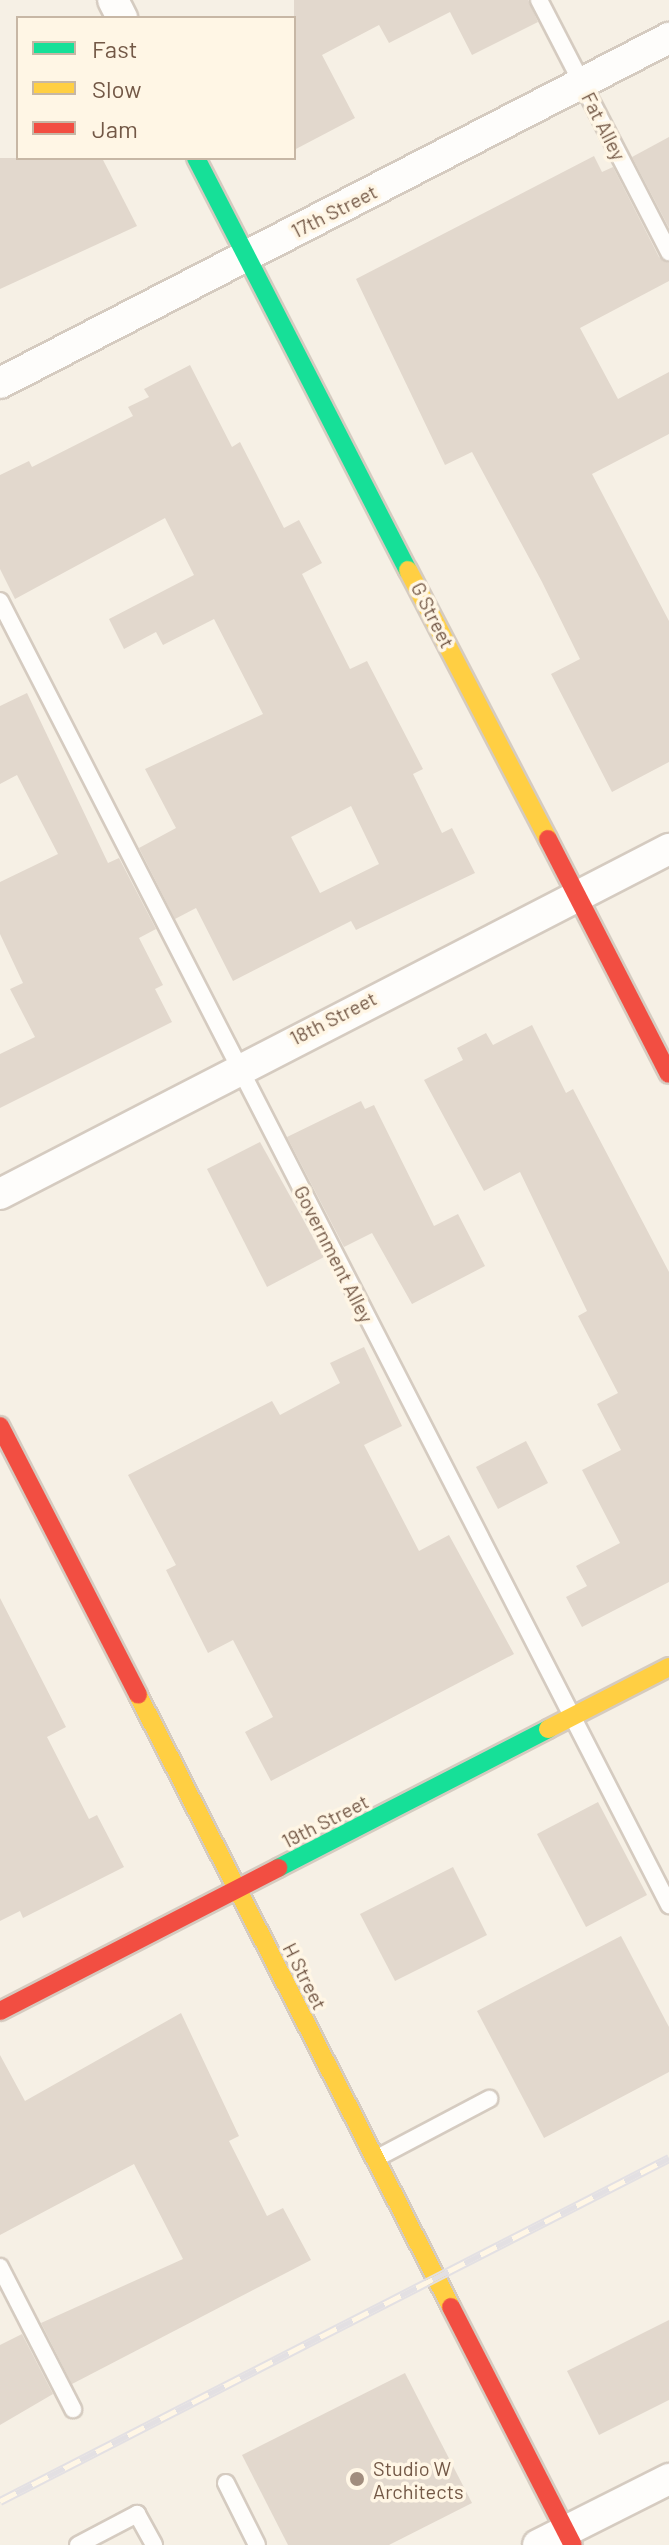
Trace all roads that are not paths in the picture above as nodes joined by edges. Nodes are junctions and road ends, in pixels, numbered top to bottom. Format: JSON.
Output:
{"nodes":[{"id":1,"x":539,"y":0,"type":"edge"},
{"id":2,"x":669,"y":38,"type":"edge"},
{"id":3,"x":582,"y":84,"type":"junction"},
{"id":4,"x":197,"y":160,"type":"edge"},
{"id":5,"x":669,"y":252,"type":"edge"},
{"id":6,"x":248,"y":255,"type":"junction"},
{"id":7,"x":0,"y":383,"type":"edge"},
{"id":8,"x":0,"y":601,"type":"edge"},
{"id":9,"x":669,"y":849,"type":"edge"},
{"id":10,"x":577,"y":895,"type":"junction"},
{"id":11,"x":239,"y":1066,"type":"junction"},
{"id":12,"x":669,"y":1074,"type":"edge"},
{"id":13,"x":0,"y":1194,"type":"edge"},
{"id":14,"x":0,"y":1426,"type":"edge"},
{"id":15,"x":669,"y":1667,"type":"edge"},
{"id":16,"x":569,"y":1719,"type":"junction"},
{"id":17,"x":237,"y":1891,"type":"junction"},
{"id":18,"x":669,"y":1905,"type":"edge"},
{"id":19,"x":0,"y":2011,"type":"edge"},
{"id":20,"x":489,"y":2099,"type":"dead end"},
{"id":21,"x":374,"y":2160,"type":"junction"},
{"id":22,"x":0,"y":2267,"type":"edge"},
{"id":23,"x":73,"y":2409,"type":"dead end"},
{"id":24,"x":669,"y":2479,"type":"edge"},
{"id":25,"x":226,"y":2483,"type":"dead end"},
{"id":26,"x":570,"y":2538,"type":"edge"},
{"id":27,"x":78,"y":2545,"type":"edge"},
{"id":28,"x":154,"y":2545,"type":"edge"},
{"id":29,"x":257,"y":2545,"type":"edge"},
{"id":30,"x":538,"y":2545,"type":"edge"}],
"edges":[{"from":1,"to":3,"type":"lane","name":"Fat Alley"},
{"from":2,"to":3,"type":"street","name":"17th Street"},
{"from":3,"to":5,"type":"lane","name":"Fat Alley"},
{"from":3,"to":6,"type":"street","name":"17th Street"},
{"from":4,"to":6,"type":"street","name":"G Street"},
{"from":6,"to":7,"type":"street","name":"17th Street"},
{"from":6,"to":10,"type":"street","name":"G Street"},
{"from":8,"to":11,"type":"lane","name":"Government Alley"},
{"from":9,"to":10,"type":"street","name":"18th Street"},
{"from":10,"to":11,"type":"street","name":"18th Street"},
{"from":10,"to":12,"type":"street","name":"G Street"},
{"from":11,"to":13,"type":"street","name":"18th Street"},
{"from":11,"to":16,"type":"lane","name":"Government Alley"},
{"from":14,"to":17,"type":"street","name":"H Street"},
{"from":15,"to":16,"type":"street","name":"19th Street"},
{"from":16,"to":17,"type":"street","name":"19th Street"},
{"from":16,"to":18,"type":"lane","name":"Government Alley"},
{"from":17,"to":19,"type":"street","name":"19th Street"},
{"from":17,"to":21,"type":"street","name":"H Street"},
{"from":20,"to":21,"type":"lane"},
{"from":21,"to":26,"type":"street","name":"H Street"},
{"from":22,"to":23,"type":"lane"},
{"from":24,"to":26,"type":"street"},
{"from":25,"to":29,"type":"lane"},
{"from":26,"to":30,"type":"street"},
{"from":27,"to":28,"type":"lane"}]}
